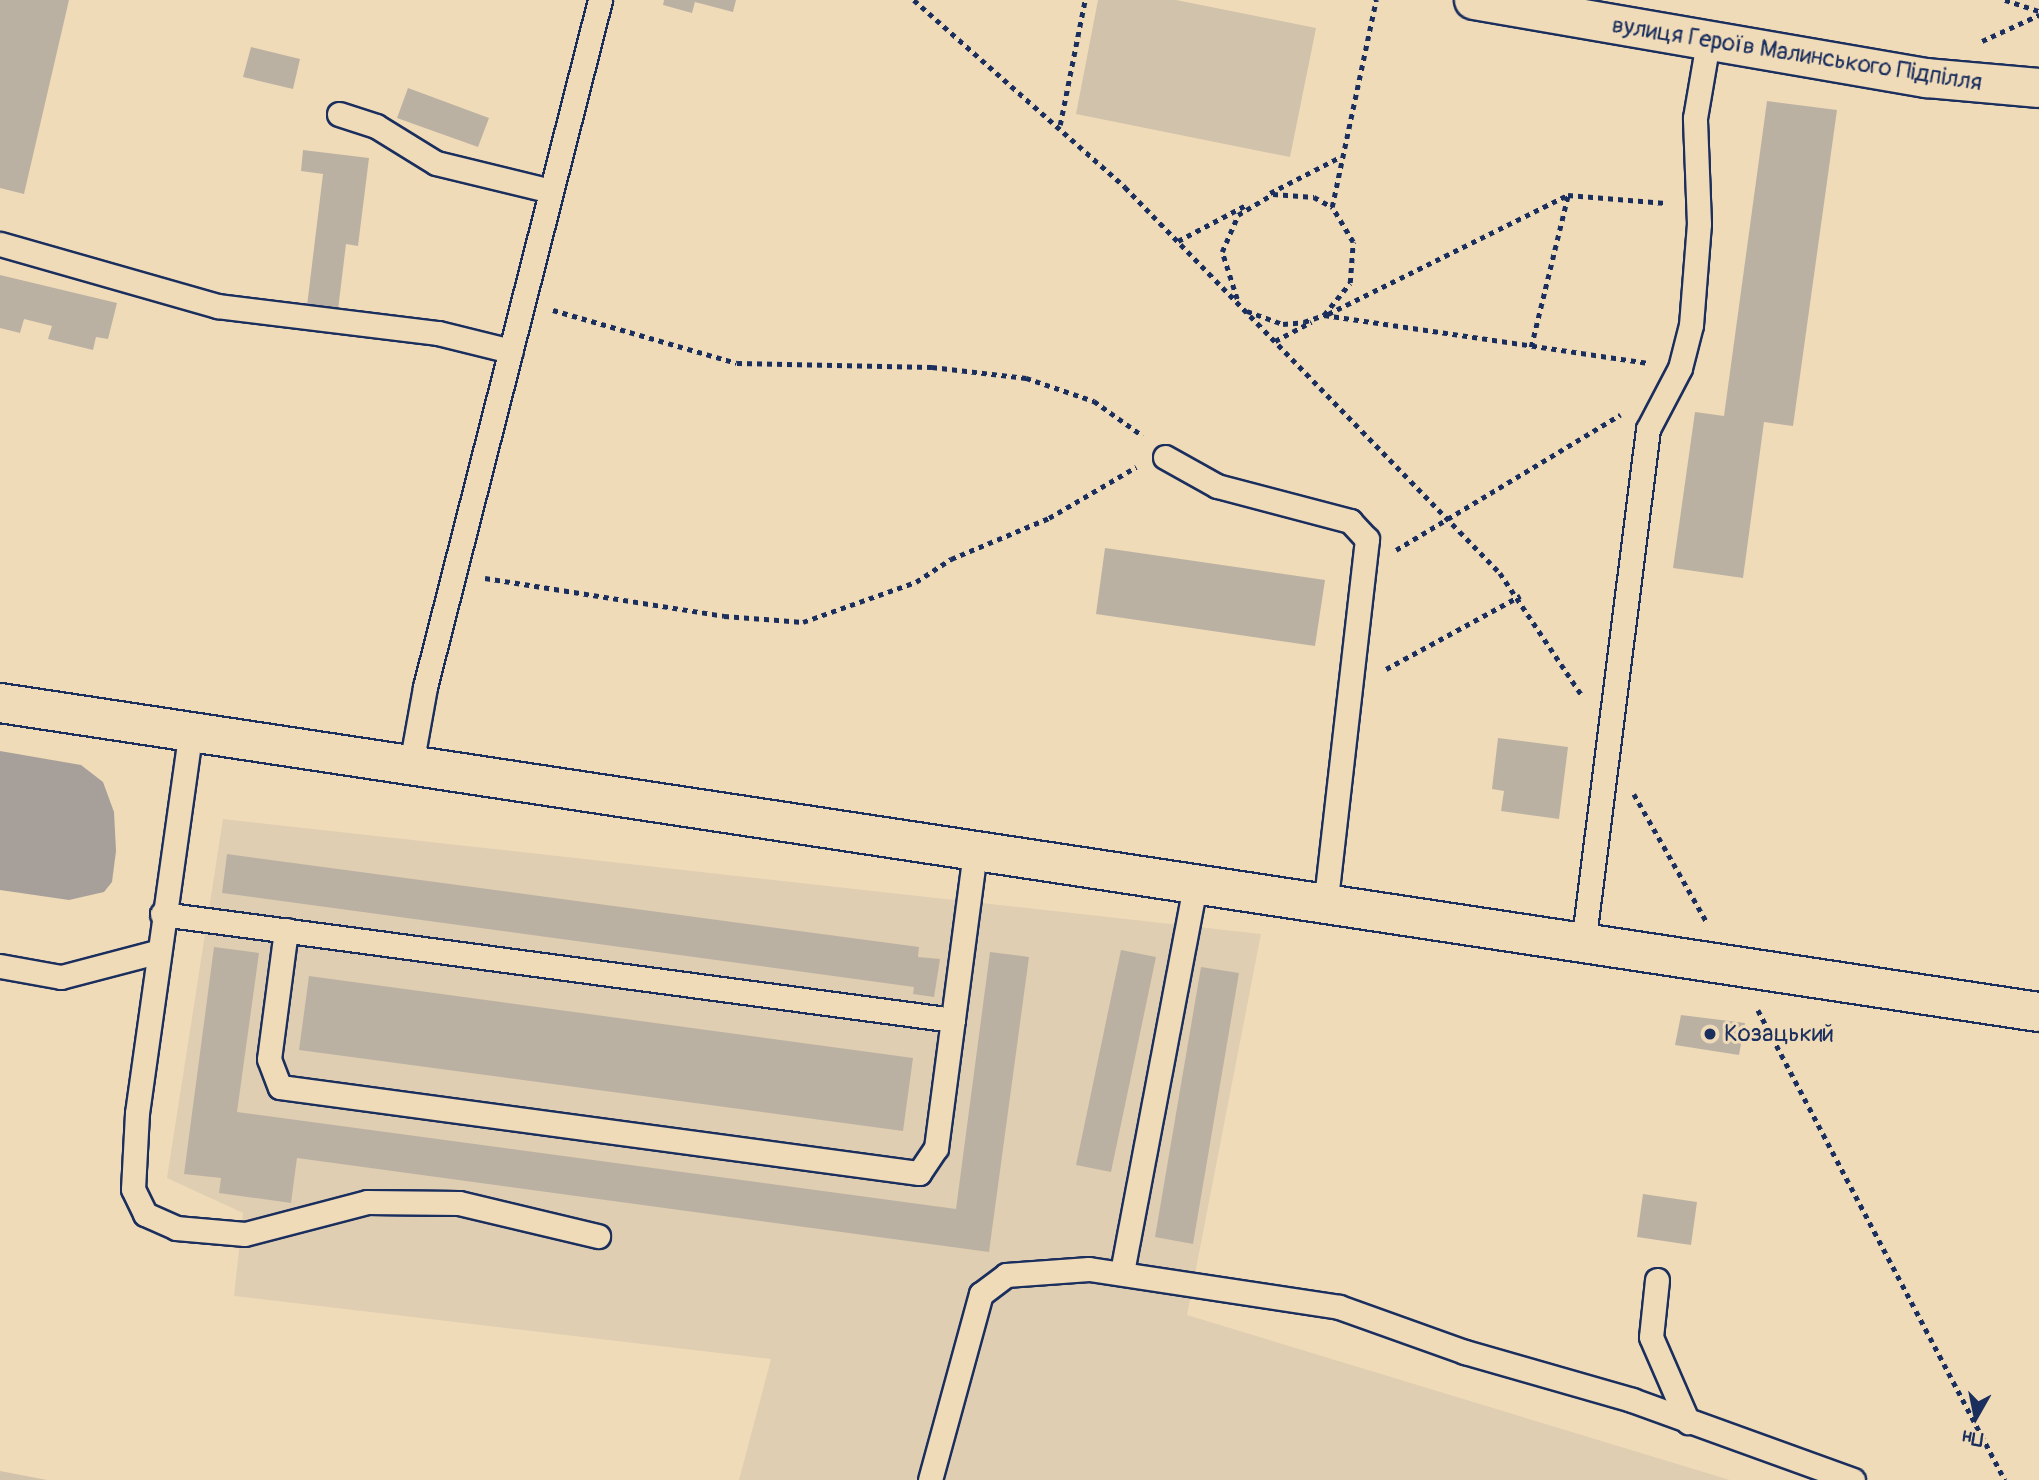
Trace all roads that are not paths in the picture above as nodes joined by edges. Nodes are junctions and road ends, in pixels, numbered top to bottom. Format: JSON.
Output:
{"nodes":[{"id":1,"x":600,"y":0,"type":"edge"},
{"id":2,"x":1474,"y":0,"type":"edge"},
{"id":3,"x":1708,"y":42,"type":"junction"},
{"id":4,"x":2039,"y":88,"type":"edge"},
{"id":5,"x":339,"y":114,"type":"dead end"},
{"id":6,"x":551,"y":191,"type":"junction"},
{"id":7,"x":0,"y":244,"type":"edge"},
{"id":8,"x":511,"y":351,"type":"junction"},
{"id":9,"x":1165,"y":457,"type":"road end"},
{"id":10,"x":0,"y":703,"type":"edge"},
{"id":11,"x":191,"y":729,"type":"junction"},
{"id":12,"x":411,"y":765,"type":"junction"},
{"id":13,"x":975,"y":851,"type":"junction"},
{"id":14,"x":1195,"y":887,"type":"junction"},
{"id":15,"x":1325,"y":907,"type":"junction"},
{"id":16,"x":162,"y":914,"type":"junction"},
{"id":17,"x":286,"y":930,"type":"junction"},
{"id":18,"x":1583,"y":945,"type":"junction"},
{"id":19,"x":156,"y":952,"type":"junction"},
{"id":20,"x":0,"y":965,"type":"edge"},
{"id":21,"x":2039,"y":1012,"type":"edge"},
{"id":22,"x":953,"y":1020,"type":"junction"},
{"id":23,"x":598,"y":1236,"type":"dead end"},
{"id":24,"x":1122,"y":1272,"type":"junction"},
{"id":25,"x":1657,"y":1280,"type":"dead end"},
{"id":26,"x":1688,"y":1422,"type":"junction"},
{"id":27,"x":930,"y":1480,"type":"edge"},
{"id":28,"x":1853,"y":1480,"type":"edge"}],
"edges":[{"from":1,"to":6,"type":"lane"},
{"from":2,"to":3,"type":"street","name":"вулиця Героїв Малинського Підпілля"},
{"from":3,"to":4,"type":"street","name":"вулиця Героїв Малинського Підпілля"},
{"from":3,"to":18,"type":"lane"},
{"from":5,"to":6,"type":"lane"},
{"from":6,"to":8,"type":"lane"},
{"from":7,"to":8,"type":"lane"},
{"from":8,"to":12,"type":"lane"},
{"from":9,"to":15,"type":"lane"},
{"from":10,"to":11,"type":"street"},
{"from":11,"to":12,"type":"street"},
{"from":11,"to":16,"type":"lane"},
{"from":12,"to":13,"type":"street"},
{"from":13,"to":14,"type":"street"},
{"from":13,"to":22,"type":"lane"},
{"from":14,"to":15,"type":"street"},
{"from":14,"to":24,"type":"lane"},
{"from":15,"to":18,"type":"street"},
{"from":16,"to":17,"type":"lane"},
{"from":16,"to":19,"type":"lane"},
{"from":17,"to":22,"type":"lane"},
{"from":17,"to":22,"type":"lane"},
{"from":18,"to":21,"type":"street"},
{"from":19,"to":20,"type":"lane"},
{"from":19,"to":23,"type":"lane"},
{"from":24,"to":26,"type":"lane"},
{"from":24,"to":27,"type":"lane"},
{"from":25,"to":26,"type":"lane"},
{"from":26,"to":28,"type":"lane"}]}
